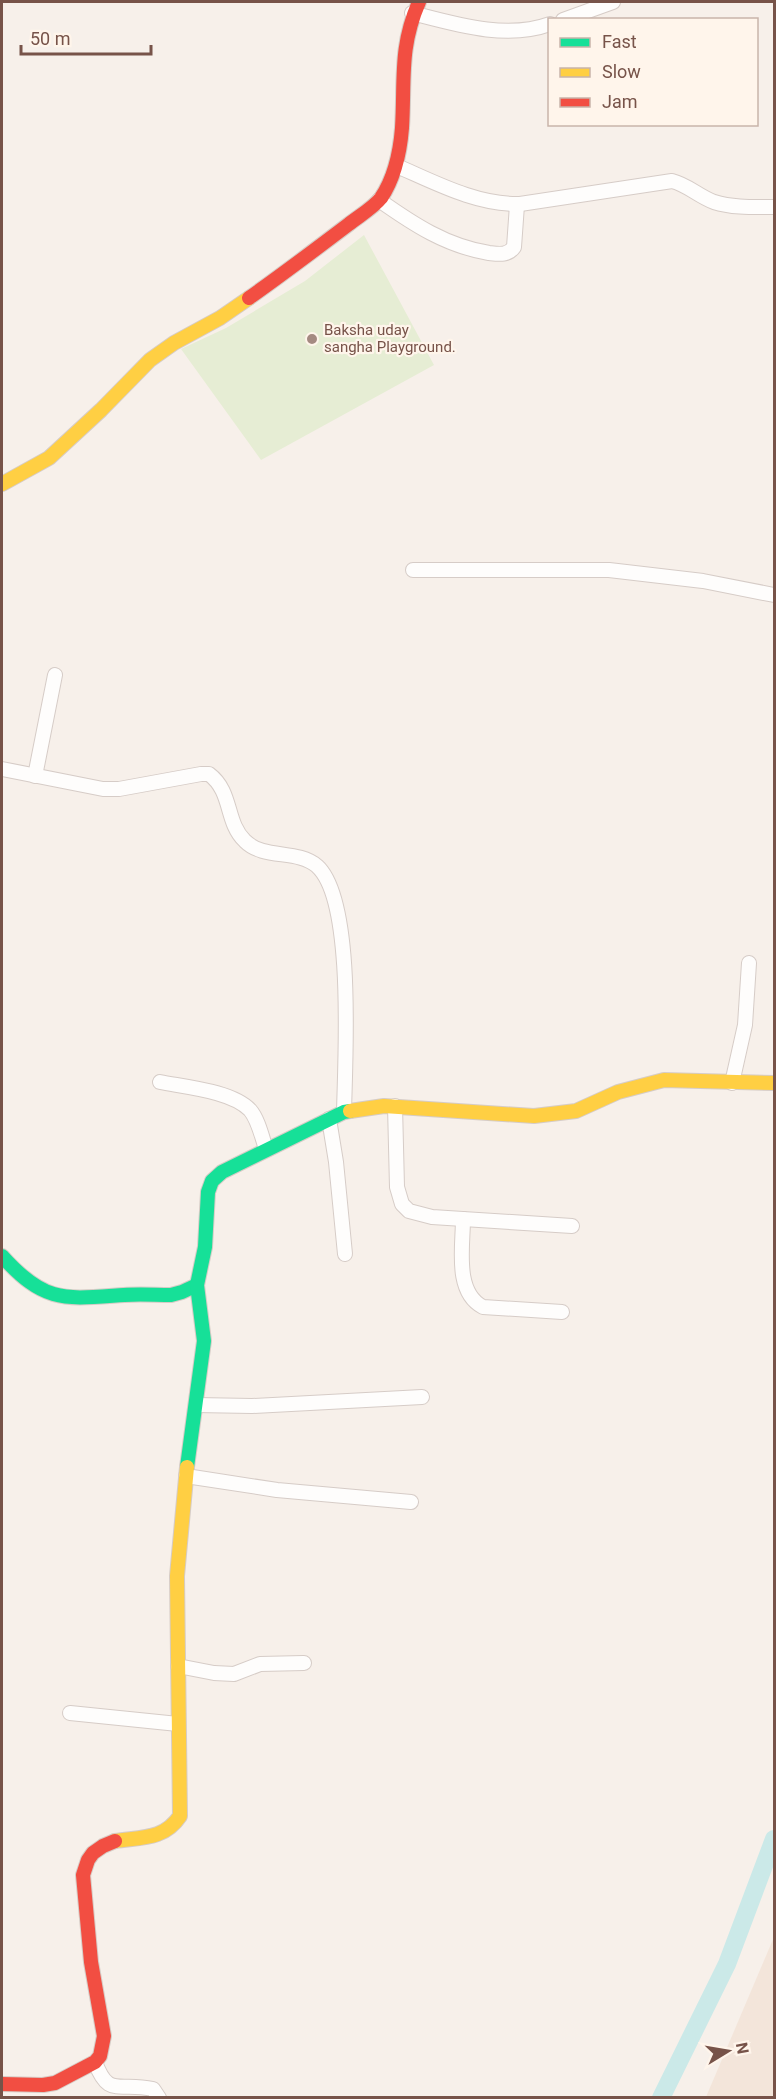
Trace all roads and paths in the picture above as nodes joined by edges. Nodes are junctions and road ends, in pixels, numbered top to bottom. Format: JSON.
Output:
{"nodes":[{"id":1,"x":613,"y":2,"type":"edge"},
{"id":2,"x":415,"y":7,"type":"edge"},
{"id":3,"x":569,"y":18,"type":"edge"},
{"id":4,"x":548,"y":24,"type":"edge"},
{"id":5,"x":397,"y":166,"type":"junction"},
{"id":6,"x":379,"y":200,"type":"junction"},
{"id":7,"x":517,"y":204,"type":"junction"},
{"id":8,"x":774,"y":207,"type":"edge"},
{"id":9,"x":2,"y":484,"type":"edge"},
{"id":10,"x":413,"y":570,"type":"dead end"},
{"id":11,"x":774,"y":595,"type":"edge"},
{"id":12,"x":55,"y":675,"type":"dead end"},
{"id":13,"x":2,"y":769,"type":"edge"},
{"id":14,"x":35,"y":776,"type":"junction"},
{"id":15,"x":749,"y":963,"type":"dead end"},
{"id":16,"x":160,"y":1082,"type":"dead end"},
{"id":17,"x":732,"y":1083,"type":"junction"},
{"id":18,"x":774,"y":1083,"type":"edge"},
{"id":19,"x":395,"y":1106,"type":"junction"},
{"id":20,"x":344,"y":1112,"type":"junction"},
{"id":21,"x":329,"y":1119,"type":"junction"},
{"id":22,"x":266,"y":1149,"type":"junction"},
{"id":23,"x":463,"y":1219,"type":"junction"},
{"id":24,"x":572,"y":1226,"type":"dead end"},
{"id":25,"x":345,"y":1254,"type":"dead end"},
{"id":26,"x":2,"y":1256,"type":"edge"},
{"id":27,"x":197,"y":1285,"type":"junction"},
{"id":28,"x":562,"y":1312,"type":"dead end"},
{"id":29,"x":422,"y":1397,"type":"dead end"},
{"id":30,"x":196,"y":1405,"type":"junction"},
{"id":31,"x":186,"y":1476,"type":"junction"},
{"id":32,"x":411,"y":1502,"type":"dead end"},
{"id":33,"x":304,"y":1663,"type":"dead end"},
{"id":34,"x":178,"y":1666,"type":"junction"},
{"id":35,"x":70,"y":1713,"type":"dead end"},
{"id":36,"x":178,"y":1724,"type":"junction"},
{"id":37,"x":95,"y":2062,"type":"junction"},
{"id":38,"x":2,"y":2084,"type":"edge"},
{"id":39,"x":159,"y":2097,"type":"edge"}],
"edges":[{"from":1,"to":3,"type":"street"},
{"from":2,"to":4,"type":"street"},
{"from":2,"to":5,"type":"street"},
{"from":5,"to":6,"type":"street"},
{"from":5,"to":7,"type":"street"},
{"from":6,"to":7,"type":"street"},
{"from":6,"to":9,"type":"street"},
{"from":7,"to":8,"type":"street"},
{"from":10,"to":11,"type":"street"},
{"from":12,"to":14,"type":"street"},
{"from":13,"to":14,"type":"street"},
{"from":14,"to":20,"type":"street"},
{"from":15,"to":17,"type":"street"},
{"from":16,"to":22,"type":"street"},
{"from":17,"to":18,"type":"street"},
{"from":17,"to":19,"type":"street"},
{"from":19,"to":20,"type":"street"},
{"from":19,"to":23,"type":"street"},
{"from":20,"to":21,"type":"street"},
{"from":21,"to":22,"type":"street"},
{"from":21,"to":25,"type":"street"},
{"from":22,"to":27,"type":"street"},
{"from":23,"to":24,"type":"street"},
{"from":23,"to":28,"type":"street"},
{"from":26,"to":27,"type":"street"},
{"from":27,"to":30,"type":"street"},
{"from":29,"to":30,"type":"street"},
{"from":30,"to":31,"type":"street"},
{"from":31,"to":32,"type":"street"},
{"from":31,"to":34,"type":"street"},
{"from":33,"to":34,"type":"street"},
{"from":34,"to":36,"type":"street"},
{"from":35,"to":36,"type":"street"},
{"from":36,"to":37,"type":"street"},
{"from":37,"to":38,"type":"street"},
{"from":37,"to":39,"type":"street"}]}
